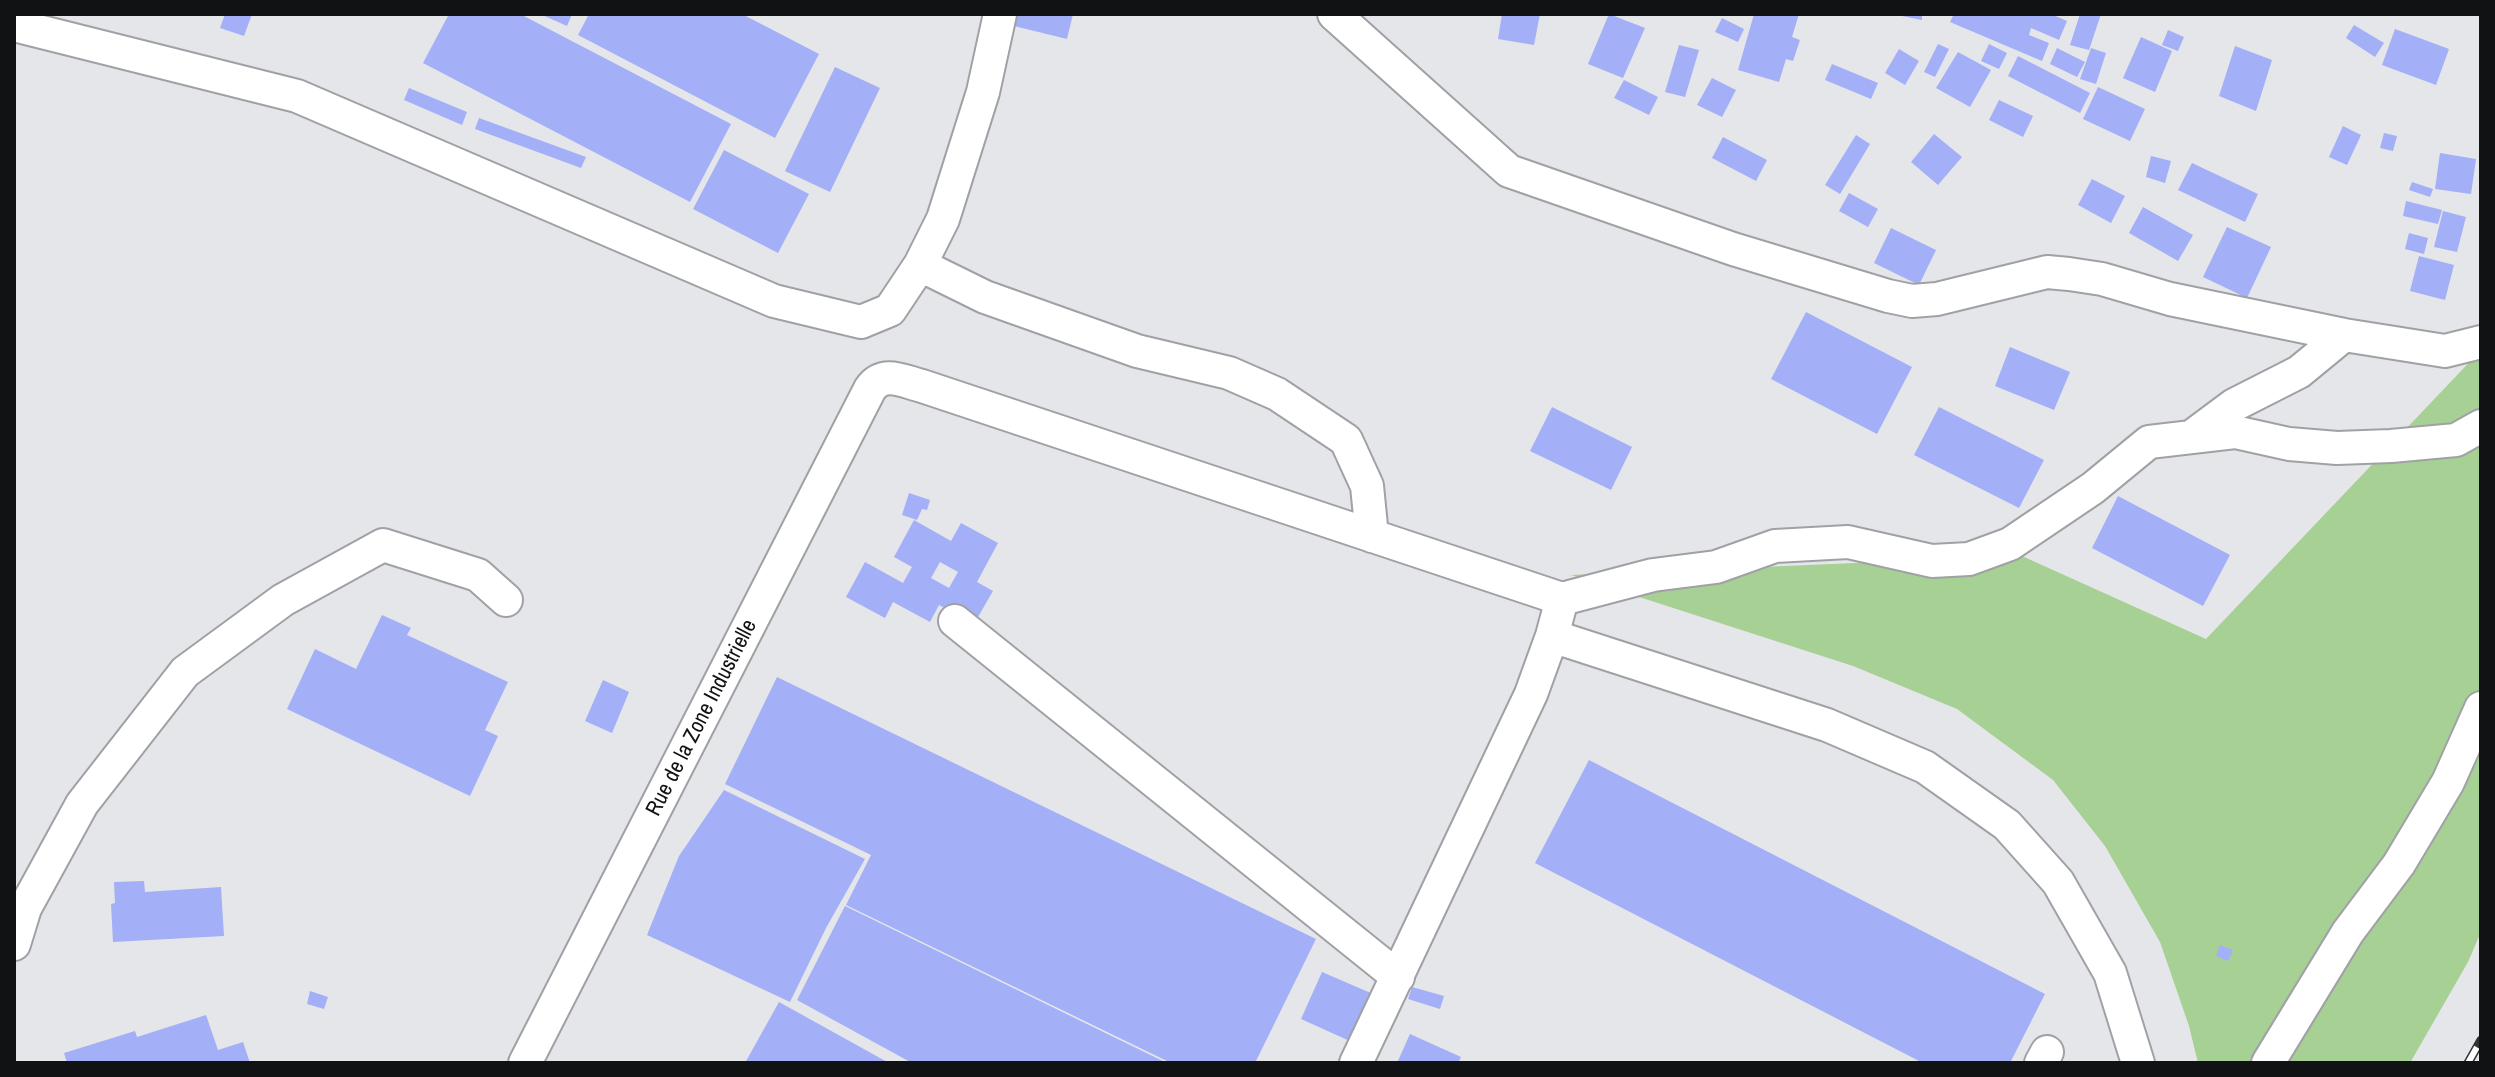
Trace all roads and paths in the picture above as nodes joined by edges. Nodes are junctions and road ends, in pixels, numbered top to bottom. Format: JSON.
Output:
{"nodes":[{"id":1,"x":1000,"y":14,"type":"edge"},
{"id":2,"x":1334,"y":14,"type":"edge"},
{"id":3,"x":14,"y":25,"type":"edge"},
{"id":4,"x":920,"y":265,"type":"junction"},
{"id":5,"x":2344,"y":335,"type":"junction"},
{"id":6,"x":2481,"y":342,"type":"edge"},
{"id":7,"x":2481,"y":426,"type":"edge"},
{"id":8,"x":2190,"y":438,"type":"junction"},
{"id":9,"x":1372,"y":536,"type":"junction"},
{"id":10,"x":1562,"y":599,"type":"junction"},
{"id":11,"x":506,"y":600,"type":"dead end"},
{"id":12,"x":955,"y":621,"type":"dead end"},
{"id":13,"x":1552,"y":636,"type":"junction"},
{"id":14,"x":2481,"y":708,"type":"edge"},
{"id":15,"x":14,"y":944,"type":"edge"},
{"id":16,"x":1398,"y":977,"type":"junction"},
{"id":17,"x":535,"y":1060,"type":"edge"},
{"id":18,"x":1356,"y":1063,"type":"edge"},
{"id":19,"x":2138,"y":1063,"type":"edge"},
{"id":20,"x":2268,"y":1063,"type":"edge"}],
"edges":[{"from":1,"to":4,"type":"street"},
{"from":2,"to":5,"type":"street"},
{"from":3,"to":4,"type":"street"},
{"from":4,"to":9,"type":"street"},
{"from":5,"to":6,"type":"street"},
{"from":5,"to":8,"type":"street"},
{"from":7,"to":8,"type":"street"},
{"from":8,"to":10,"type":"street"},
{"from":9,"to":10,"type":"street"},
{"from":9,"to":17,"type":"street","name":"Rue de la Zone Industrielle"},
{"from":10,"to":13,"type":"street"},
{"from":11,"to":15,"type":"street"},
{"from":12,"to":16,"type":"street"},
{"from":13,"to":16,"type":"street"},
{"from":13,"to":19,"type":"street"},
{"from":14,"to":20,"type":"street"},
{"from":16,"to":18,"type":"street"}]}
